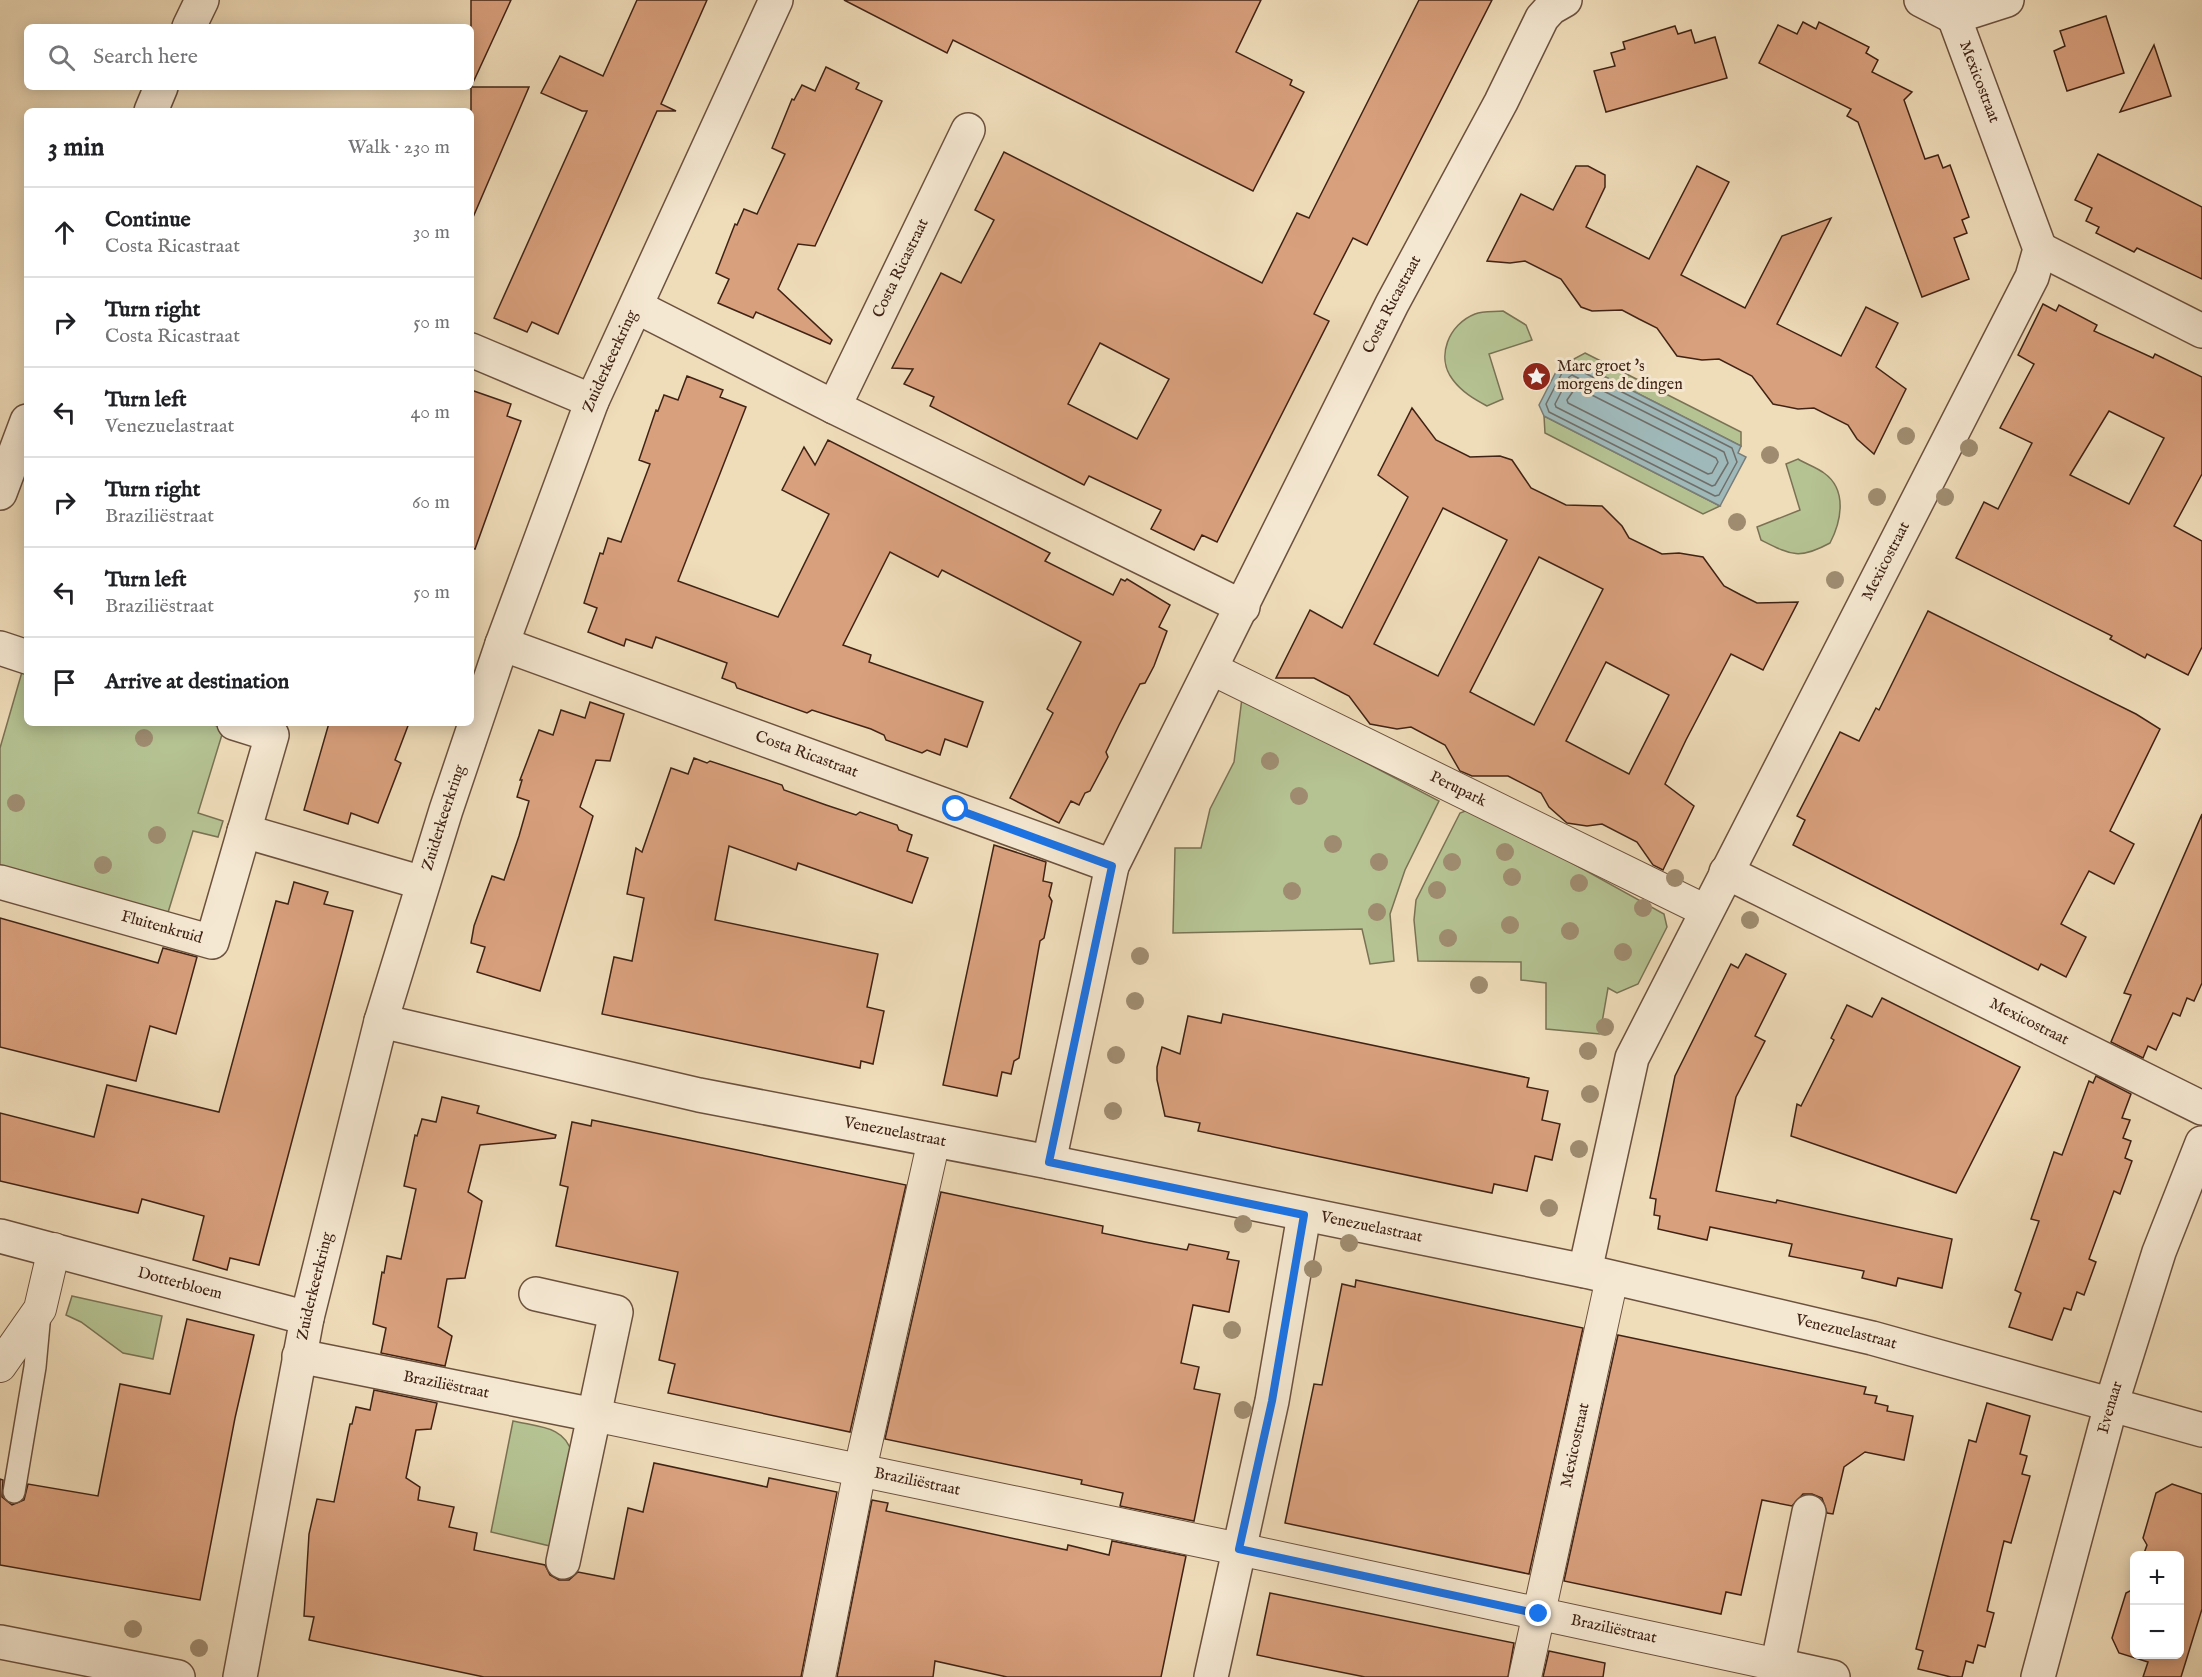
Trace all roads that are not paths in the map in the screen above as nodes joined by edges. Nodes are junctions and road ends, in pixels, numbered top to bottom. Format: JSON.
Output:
{"nodes":[{"id":1,"x":202,"y":0,"type":"edge"},
{"id":2,"x":776,"y":0,"type":"edge"},
{"id":3,"x":1921,"y":0,"type":"edge"},
{"id":4,"x":2007,"y":0,"type":"edge"},
{"id":5,"x":1551,"y":2,"type":"edge"},
{"id":6,"x":1954,"y":17,"type":"junction"},
{"id":7,"x":190,"y":24,"type":"edge"},
{"id":8,"x":160,"y":90,"type":"edge"},
{"id":9,"x":152,"y":108,"type":"edge"},
{"id":10,"x":968,"y":129,"type":"dead end"},
{"id":11,"x":2040,"y":249,"type":"junction"},
{"id":12,"x":637,"y":307,"type":"junction"},
{"id":13,"x":2202,"y":331,"type":"edge"},
{"id":14,"x":474,"y":351,"type":"edge"},
{"id":15,"x":592,"y":401,"type":"junction"},
{"id":16,"x":834,"y":407,"type":"junction"},
{"id":17,"x":24,"y":429,"type":"edge"},
{"id":18,"x":0,"y":493,"type":"edge"},
{"id":19,"x":1243,"y":607,"type":"junction"},
{"id":20,"x":502,"y":644,"type":"junction"},
{"id":21,"x":0,"y":648,"type":"edge"},
{"id":22,"x":24,"y":656,"type":"edge"},
{"id":23,"x":1212,"y":669,"type":"junction"},
{"id":24,"x":244,"y":726,"type":"edge"},
{"id":25,"x":244,"y":831,"type":"junction"},
{"id":26,"x":1112,"y":866,"type":"junction"},
{"id":27,"x":1726,"y":872,"type":"junction"},
{"id":28,"x":0,"y":882,"type":"edge"},
{"id":29,"x":423,"y":883,"type":"junction"},
{"id":30,"x":1706,"y":911,"type":"junction"},
{"id":31,"x":381,"y":1021,"type":"junction"},
{"id":32,"x":2202,"y":1108,"type":"edge"},
{"id":33,"x":934,"y":1140,"type":"junction"},
{"id":34,"x":2202,"y":1143,"type":"edge"},
{"id":35,"x":1049,"y":1162,"type":"junction"},
{"id":36,"x":1304,"y":1215,"type":"junction"},
{"id":37,"x":0,"y":1236,"type":"edge"},
{"id":38,"x":54,"y":1250,"type":"junction"},
{"id":39,"x":1598,"y":1275,"type":"junction"},
{"id":40,"x":536,"y":1294,"type":"dead end"},
{"id":41,"x":40,"y":1309,"type":"junction"},
{"id":42,"x":307,"y":1318,"type":"junction"},
{"id":43,"x":298,"y":1356,"type":"junction"},
{"id":44,"x":0,"y":1366,"type":"edge"},
{"id":45,"x":2111,"y":1405,"type":"junction"},
{"id":46,"x":594,"y":1415,"type":"junction"},
{"id":47,"x":2202,"y":1431,"type":"edge"},
{"id":48,"x":860,"y":1470,"type":"junction"},
{"id":49,"x":14,"y":1492,"type":"dead end"},
{"id":50,"x":1809,"y":1512,"type":"dead end"},
{"id":51,"x":1239,"y":1549,"type":"junction"},
{"id":52,"x":563,"y":1562,"type":"dead end"},
{"id":53,"x":1539,"y":1614,"type":"junction"},
{"id":54,"x":0,"y":1641,"type":"edge"},
{"id":55,"x":1776,"y":1671,"type":"edge"},
{"id":56,"x":178,"y":1677,"type":"edge"},
{"id":57,"x":240,"y":1677,"type":"edge"},
{"id":58,"x":819,"y":1677,"type":"edge"},
{"id":59,"x":1211,"y":1677,"type":"edge"},
{"id":60,"x":1525,"y":1677,"type":"edge"},
{"id":61,"x":1833,"y":1677,"type":"edge"},
{"id":62,"x":2038,"y":1677,"type":"edge"}],
"edges":[{"from":1,"to":7,"type":"street"},
{"from":2,"to":12,"type":"street","name":"Zuiderkeerkring"},
{"from":3,"to":6,"type":"street"},
{"from":4,"to":6,"type":"street"},
{"from":5,"to":19,"type":"street","name":"Costa Ricastraat"},
{"from":6,"to":11,"type":"street","name":"Mexicostraat"},
{"from":8,"to":9,"type":"street"},
{"from":10,"to":16,"type":"street","name":"Costa Ricastraat"},
{"from":11,"to":13,"type":"street"},
{"from":11,"to":27,"type":"street","name":"Mexicostraat"},
{"from":12,"to":15,"type":"street","name":"Zuiderkeerkring"},
{"from":12,"to":16,"type":"street"},
{"from":14,"to":15,"type":"street"},
{"from":15,"to":20,"type":"street","name":"Zuiderkeerkring"},
{"from":16,"to":19,"type":"street"},
{"from":17,"to":18,"type":"street"},
{"from":19,"to":23,"type":"street","name":"Costa Ricastraat"},
{"from":20,"to":26,"type":"street","name":"Costa Ricastraat"},
{"from":20,"to":29,"type":"street","name":"Zuiderkeerkring"},
{"from":21,"to":22,"type":"street"},
{"from":23,"to":26,"type":"street","name":"Costa Ricastraat"},
{"from":23,"to":30,"type":"street","name":"Perupark"},
{"from":24,"to":25,"type":"street","name":"Fluitenkruid"},
{"from":25,"to":28,"type":"street","name":"Fluitenkruid"},
{"from":25,"to":29,"type":"street"},
{"from":26,"to":35,"type":"street","name":"Costa Ricastraat"},
{"from":27,"to":30,"type":"street","name":"Mexicostraat"},
{"from":27,"to":32,"type":"street","name":"Mexicostraat"},
{"from":29,"to":31,"type":"street","name":"Zuiderkeerkring"},
{"from":30,"to":39,"type":"street","name":"Mexicostraat"},
{"from":31,"to":33,"type":"street","name":"Venezuelastraat"},
{"from":31,"to":42,"type":"street","name":"Zuiderkeerkring"},
{"from":33,"to":35,"type":"street","name":"Venezuelastraat"},
{"from":33,"to":48,"type":"street"},
{"from":34,"to":45,"type":"street","name":"Evenaar"},
{"from":35,"to":36,"type":"street","name":"Venezuelastraat"},
{"from":36,"to":39,"type":"street","name":"Venezuelastraat"},
{"from":36,"to":51,"type":"street"},
{"from":37,"to":38,"type":"street","name":"Dotterbloem"},
{"from":38,"to":41,"type":"street"},
{"from":38,"to":42,"type":"street","name":"Dotterbloem"},
{"from":39,"to":45,"type":"street","name":"Venezuelastraat"},
{"from":39,"to":53,"type":"street","name":"Mexicostraat"},
{"from":40,"to":46,"type":"street"},
{"from":41,"to":44,"type":"street"},
{"from":41,"to":49,"type":"lane"},
{"from":42,"to":43,"type":"street","name":"Zuiderkeerkring"},
{"from":43,"to":46,"type":"street","name":"Braziliëstraat"},
{"from":43,"to":57,"type":"street","name":"Zuiderkeerkring"},
{"from":45,"to":47,"type":"street","name":"Venezuelastraat"},
{"from":45,"to":62,"type":"street","name":"Evenaar"},
{"from":46,"to":48,"type":"street","name":"Braziliëstraat"},
{"from":46,"to":52,"type":"street"},
{"from":48,"to":51,"type":"street","name":"Braziliëstraat"},
{"from":48,"to":58,"type":"street"},
{"from":50,"to":55,"type":"street"},
{"from":51,"to":53,"type":"street","name":"Braziliëstraat"},
{"from":51,"to":59,"type":"street"},
{"from":53,"to":55,"type":"street","name":"Braziliëstraat"},
{"from":53,"to":60,"type":"street","name":"Mexicostraat"},
{"from":54,"to":56,"type":"street"},
{"from":55,"to":61,"type":"street","name":"Braziliëstraat"}]}
